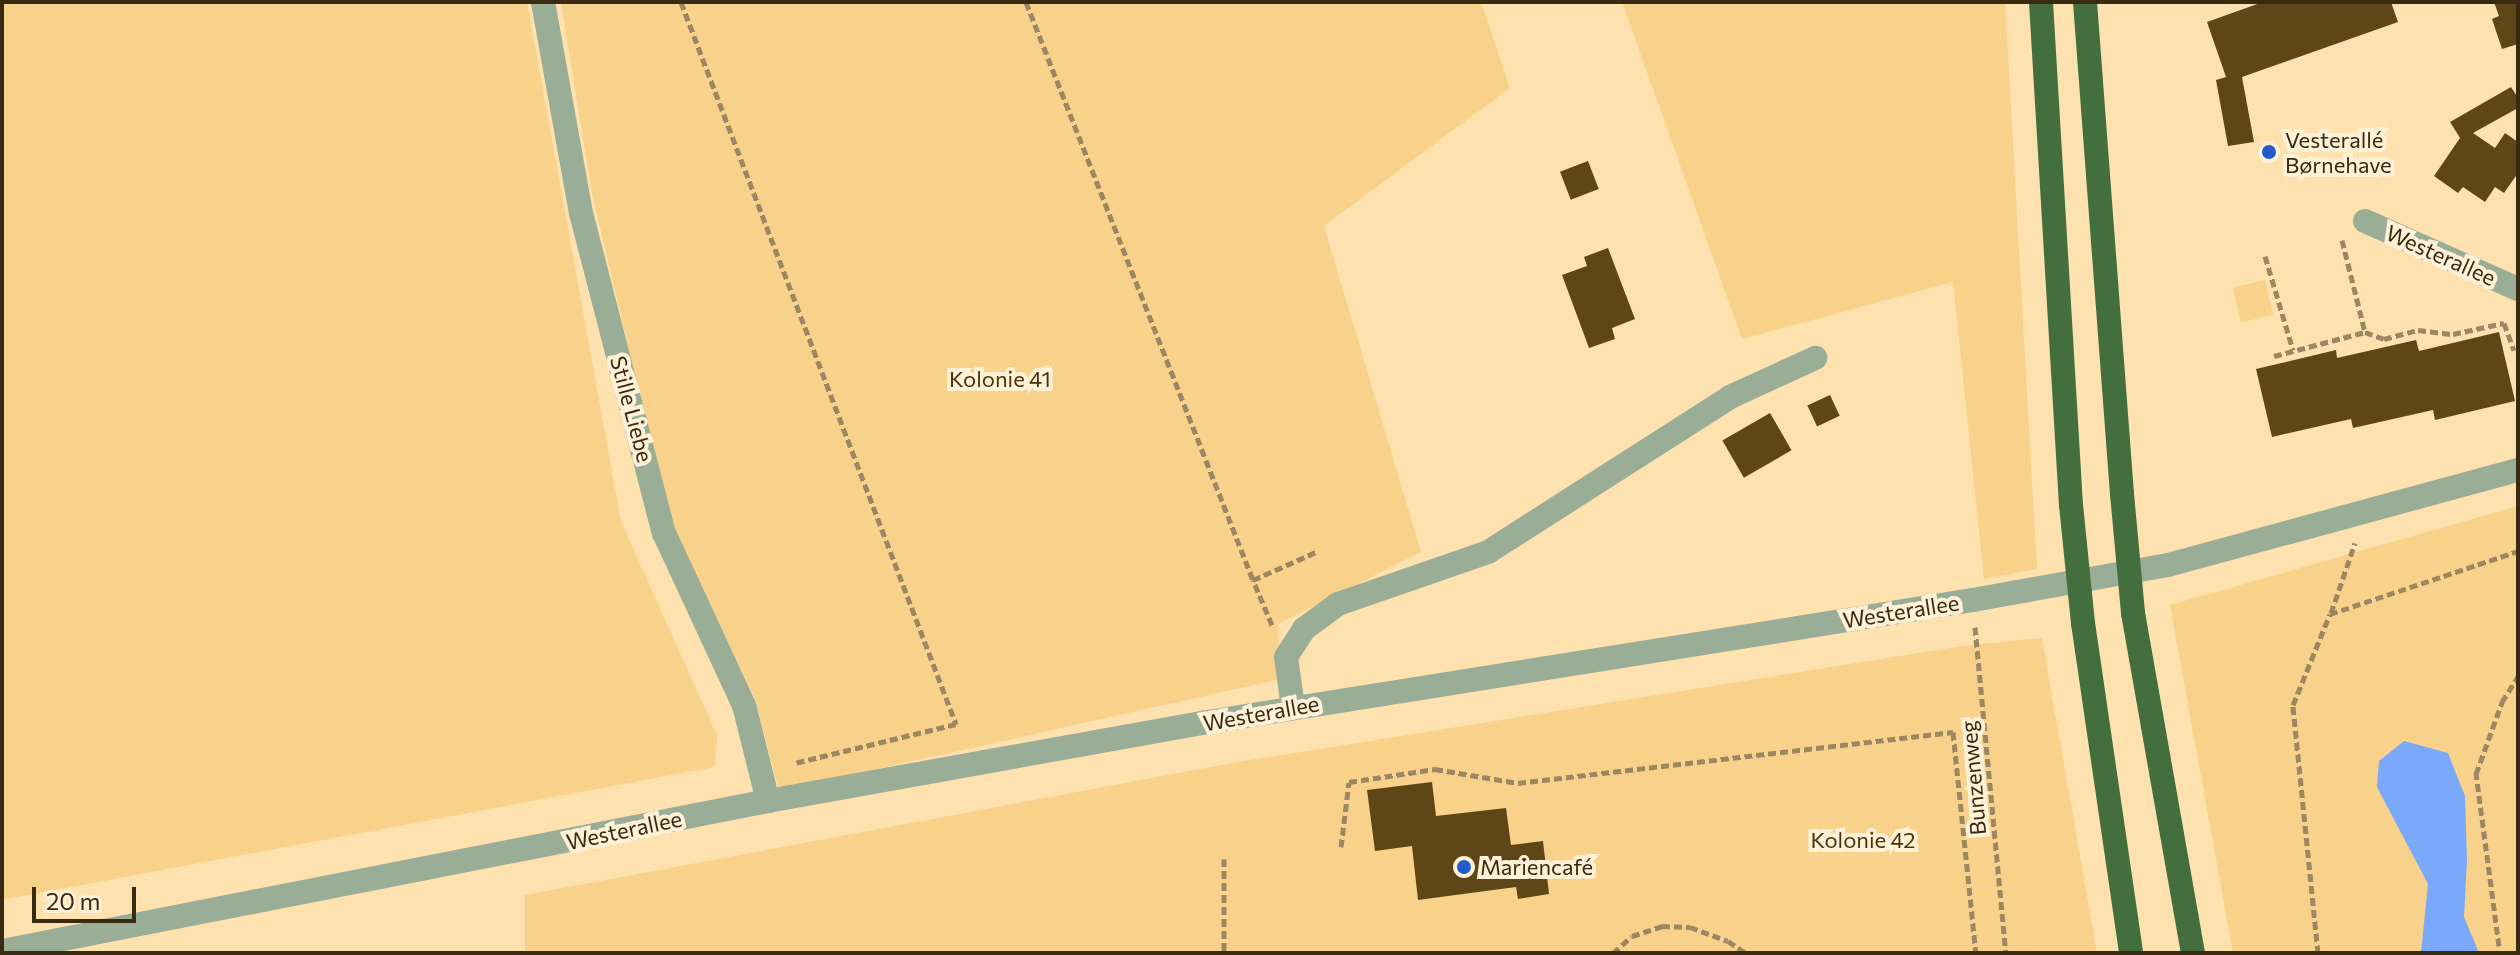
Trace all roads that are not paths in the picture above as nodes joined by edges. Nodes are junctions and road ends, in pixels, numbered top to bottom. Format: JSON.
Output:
{"nodes":[{"id":1,"x":543,"y":2,"type":"edge"},
{"id":2,"x":2041,"y":2,"type":"edge"},
{"id":3,"x":2085,"y":2,"type":"edge"},
{"id":4,"x":2365,"y":221,"type":"dead end"},
{"id":5,"x":2518,"y":289,"type":"edge"},
{"id":6,"x":1815,"y":358,"type":"dead end"},
{"id":7,"x":2518,"y":470,"type":"edge"},
{"id":8,"x":1293,"y":707,"type":"junction"},
{"id":9,"x":768,"y":801,"type":"junction"},
{"id":10,"x":2,"y":951,"type":"edge"},
{"id":11,"x":2131,"y":953,"type":"edge"},
{"id":12,"x":2193,"y":953,"type":"edge"}],
"edges":[{"from":1,"to":9,"type":"street","name":"Stille Liebe"},
{"from":2,"to":11,"type":"highway","bridge":true},
{"from":3,"to":12,"type":"highway","bridge":true},
{"from":4,"to":5,"type":"street","name":"Westerallee"},
{"from":6,"to":8,"type":"street"},
{"from":7,"to":8,"type":"street","name":"Westerallee"},
{"from":8,"to":9,"type":"street","name":"Westerallee"},
{"from":9,"to":10,"type":"street","name":"Westerallee"}]}
